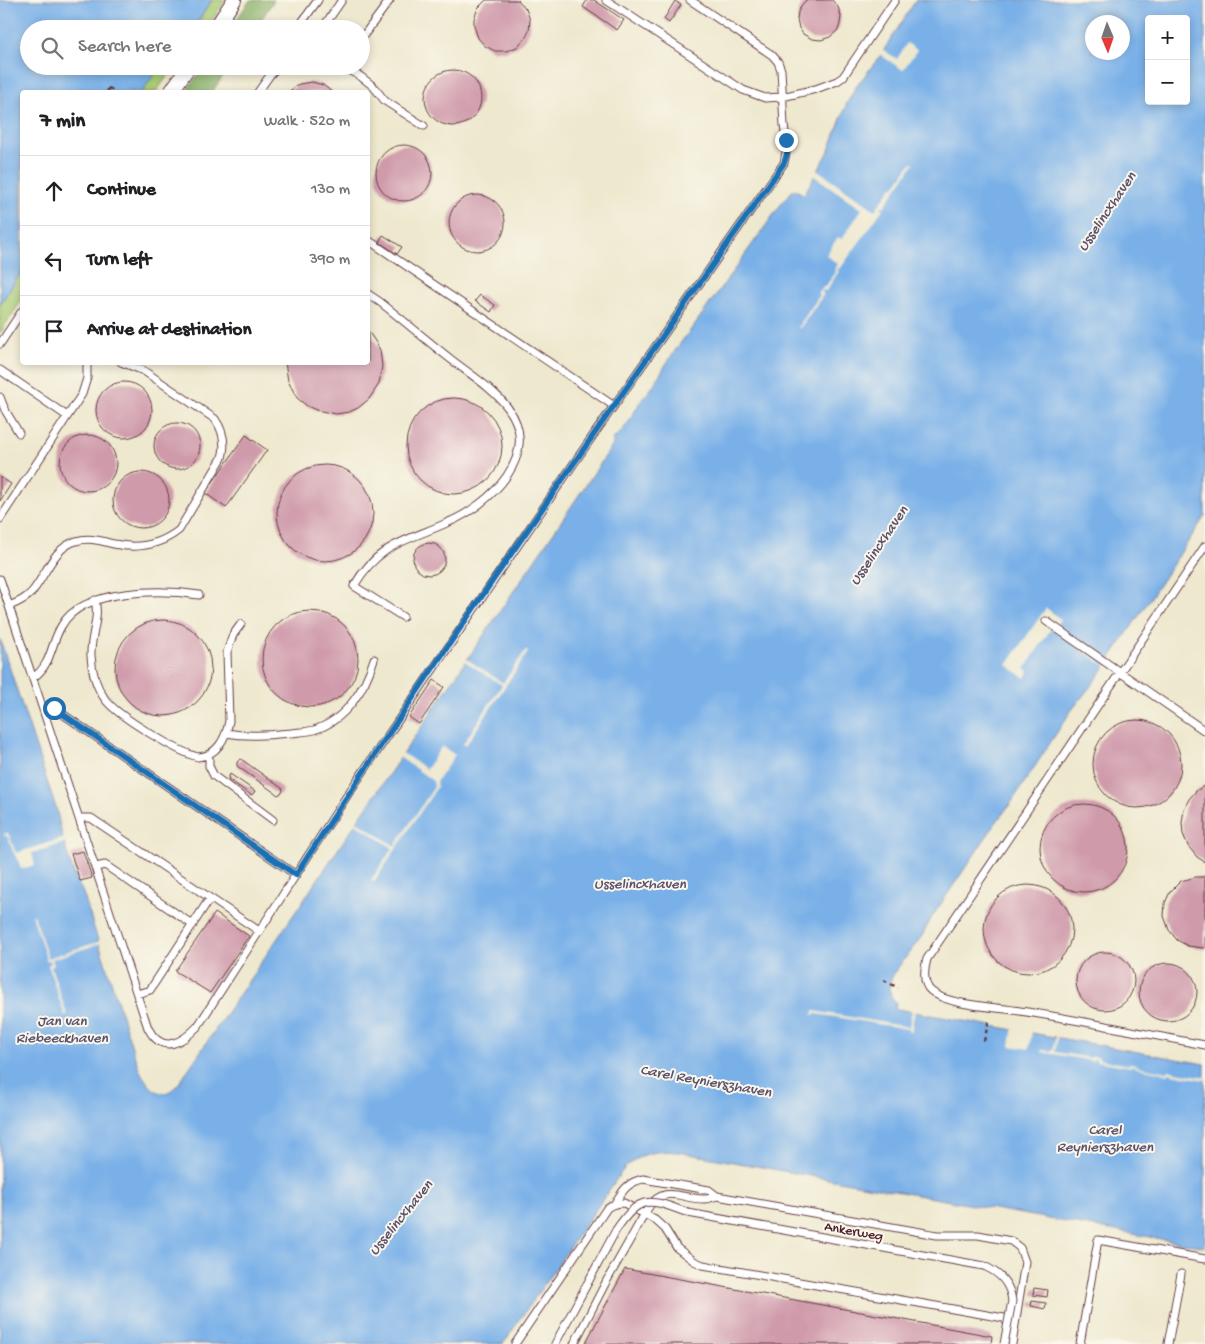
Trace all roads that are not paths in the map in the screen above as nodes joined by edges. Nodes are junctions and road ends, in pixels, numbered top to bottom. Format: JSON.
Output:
{"nodes":[{"id":1,"x":234,"y":0,"type":"edge"},
{"id":2,"x":318,"y":0,"type":"edge"},
{"id":3,"x":342,"y":0,"type":"edge"},
{"id":4,"x":390,"y":0,"type":"edge"},
{"id":5,"x":606,"y":0,"type":"edge"},
{"id":6,"x":690,"y":0,"type":"edge"},
{"id":7,"x":895,"y":0,"type":"edge"},
{"id":8,"x":221,"y":20,"type":"edge"},
{"id":9,"x":304,"y":20,"type":"edge"},
{"id":10,"x":328,"y":20,"type":"edge"},
{"id":11,"x":370,"y":27,"type":"edge"},
{"id":12,"x":183,"y":75,"type":"edge"},
{"id":13,"x":269,"y":75,"type":"edge"},
{"id":14,"x":358,"y":75,"type":"edge"},
{"id":15,"x":172,"y":90,"type":"edge"},
{"id":16,"x":259,"y":90,"type":"edge"},
{"id":17,"x":782,"y":97,"type":"junction"},
{"id":18,"x":424,"y":126,"type":"dead end"},
{"id":19,"x":370,"y":241,"type":"edge"},
{"id":20,"x":370,"y":295,"type":"edge"},
{"id":21,"x":20,"y":314,"type":"edge"},
{"id":22,"x":0,"y":344,"type":"edge"},
{"id":23,"x":87,"y":365,"type":"edge"},
{"id":24,"x":129,"y":365,"type":"edge"},
{"id":25,"x":0,"y":370,"type":"edge"},
{"id":26,"x":0,"y":397,"type":"edge"},
{"id":27,"x":614,"y":406,"type":"junction"},
{"id":28,"x":67,"y":416,"type":"junction"},
{"id":29,"x":19,"y":433,"type":"dead end"},
{"id":30,"x":0,"y":519,"type":"edge"},
{"id":31,"x":1205,"y":546,"type":"edge"},
{"id":32,"x":0,"y":579,"type":"edge"},
{"id":33,"x":199,"y":595,"type":"dead end"},
{"id":34,"x":95,"y":600,"type":"junction"},
{"id":35,"x":9,"y":606,"type":"junction"},
{"id":36,"x":403,"y":618,"type":"dead end"},
{"id":37,"x":1046,"y":621,"type":"dead end"},
{"id":38,"x":241,"y":624,"type":"dead end"},
{"id":39,"x":374,"y":659,"type":"dead end"},
{"id":40,"x":1120,"y":672,"type":"junction"},
{"id":41,"x":33,"y":678,"type":"junction"},
{"id":42,"x":43,"y":707,"type":"junction"},
{"id":43,"x":1205,"y":731,"type":"edge"},
{"id":44,"x":226,"y":733,"type":"junction"},
{"id":45,"x":209,"y":755,"type":"junction"},
{"id":46,"x":80,"y":818,"type":"junction"},
{"id":47,"x":273,"y":820,"type":"dead end"},
{"id":48,"x":96,"y":867,"type":"junction"},
{"id":49,"x":296,"y":875,"type":"junction"},
{"id":50,"x":210,"y":898,"type":"junction"},
{"id":51,"x":193,"y":925,"type":"junction"},
{"id":52,"x":259,"y":931,"type":"junction"},
{"id":53,"x":137,"y":994,"type":"junction"},
{"id":54,"x":1205,"y":1045,"type":"edge"},
{"id":55,"x":717,"y":1196,"type":"junction"},
{"id":56,"x":615,"y":1203,"type":"junction"},
{"id":57,"x":645,"y":1214,"type":"junction"},
{"id":58,"x":1205,"y":1259,"type":"edge"},
{"id":59,"x":1181,"y":1274,"type":"dead end"},
{"id":60,"x":1012,"y":1340,"type":"edge"},
{"id":61,"x":515,"y":1344,"type":"edge"},
{"id":62,"x":555,"y":1344,"type":"edge"},
{"id":63,"x":574,"y":1344,"type":"edge"},
{"id":64,"x":1004,"y":1344,"type":"edge"},
{"id":65,"x":1080,"y":1344,"type":"edge"},
{"id":66,"x":1168,"y":1344,"type":"edge"}],
"edges":[{"from":1,"to":8,"type":"street"},
{"from":2,"to":9,"type":"lane"},
{"from":3,"to":10,"type":"lane"},
{"from":4,"to":11,"type":"lane"},
{"from":5,"to":17,"type":"lane"},
{"from":6,"to":17,"type":"lane"},
{"from":7,"to":17,"type":"lane"},
{"from":12,"to":15,"type":"street"},
{"from":13,"to":16,"type":"lane"},
{"from":14,"to":18,"type":"lane"},
{"from":17,"to":27,"type":"lane"},
{"from":19,"to":27,"type":"lane"},
{"from":20,"to":36,"type":"lane"},
{"from":21,"to":22,"type":"lane"},
{"from":23,"to":28,"type":"lane"},
{"from":24,"to":35,"type":"lane"},
{"from":25,"to":28,"type":"lane"},
{"from":26,"to":29,"type":"lane"},
{"from":27,"to":49,"type":"lane"},
{"from":28,"to":30,"type":"lane"},
{"from":31,"to":40,"type":"lane"},
{"from":32,"to":35,"type":"lane"},
{"from":33,"to":34,"type":"lane"},
{"from":34,"to":41,"type":"lane"},
{"from":34,"to":45,"type":"lane"},
{"from":35,"to":41,"type":"lane"},
{"from":37,"to":40,"type":"lane"},
{"from":38,"to":44,"type":"lane"},
{"from":39,"to":44,"type":"lane"},
{"from":40,"to":43,"type":"lane"},
{"from":40,"to":54,"type":"lane"},
{"from":41,"to":42,"type":"lane"},
{"from":42,"to":46,"type":"lane"},
{"from":42,"to":49,"type":"lane"},
{"from":44,"to":45,"type":"lane"},
{"from":45,"to":47,"type":"lane"},
{"from":46,"to":48,"type":"lane"},
{"from":46,"to":50,"type":"lane"},
{"from":48,"to":51,"type":"lane"},
{"from":48,"to":53,"type":"lane"},
{"from":49,"to":52,"type":"lane"},
{"from":50,"to":51,"type":"lane"},
{"from":50,"to":52,"type":"lane"},
{"from":51,"to":53,"type":"lane"},
{"from":52,"to":53,"type":"lane"},
{"from":55,"to":56,"type":"lane","name":"Ankerweg"},
{"from":55,"to":57,"type":"lane","name":"Ankerweg"},
{"from":55,"to":60,"type":"lane","name":"Ankerweg"},
{"from":56,"to":57,"type":"lane","name":"Ankerweg"},
{"from":56,"to":61,"type":"lane","name":"Ankerweg"},
{"from":57,"to":60,"type":"lane","name":"Ankerweg"},
{"from":57,"to":63,"type":"lane","name":"Ankerweg"},
{"from":58,"to":65,"type":"lane"},
{"from":59,"to":66,"type":"lane"},
{"from":62,"to":64,"type":"lane","name":"Ankerweg","bridge":true}]}
